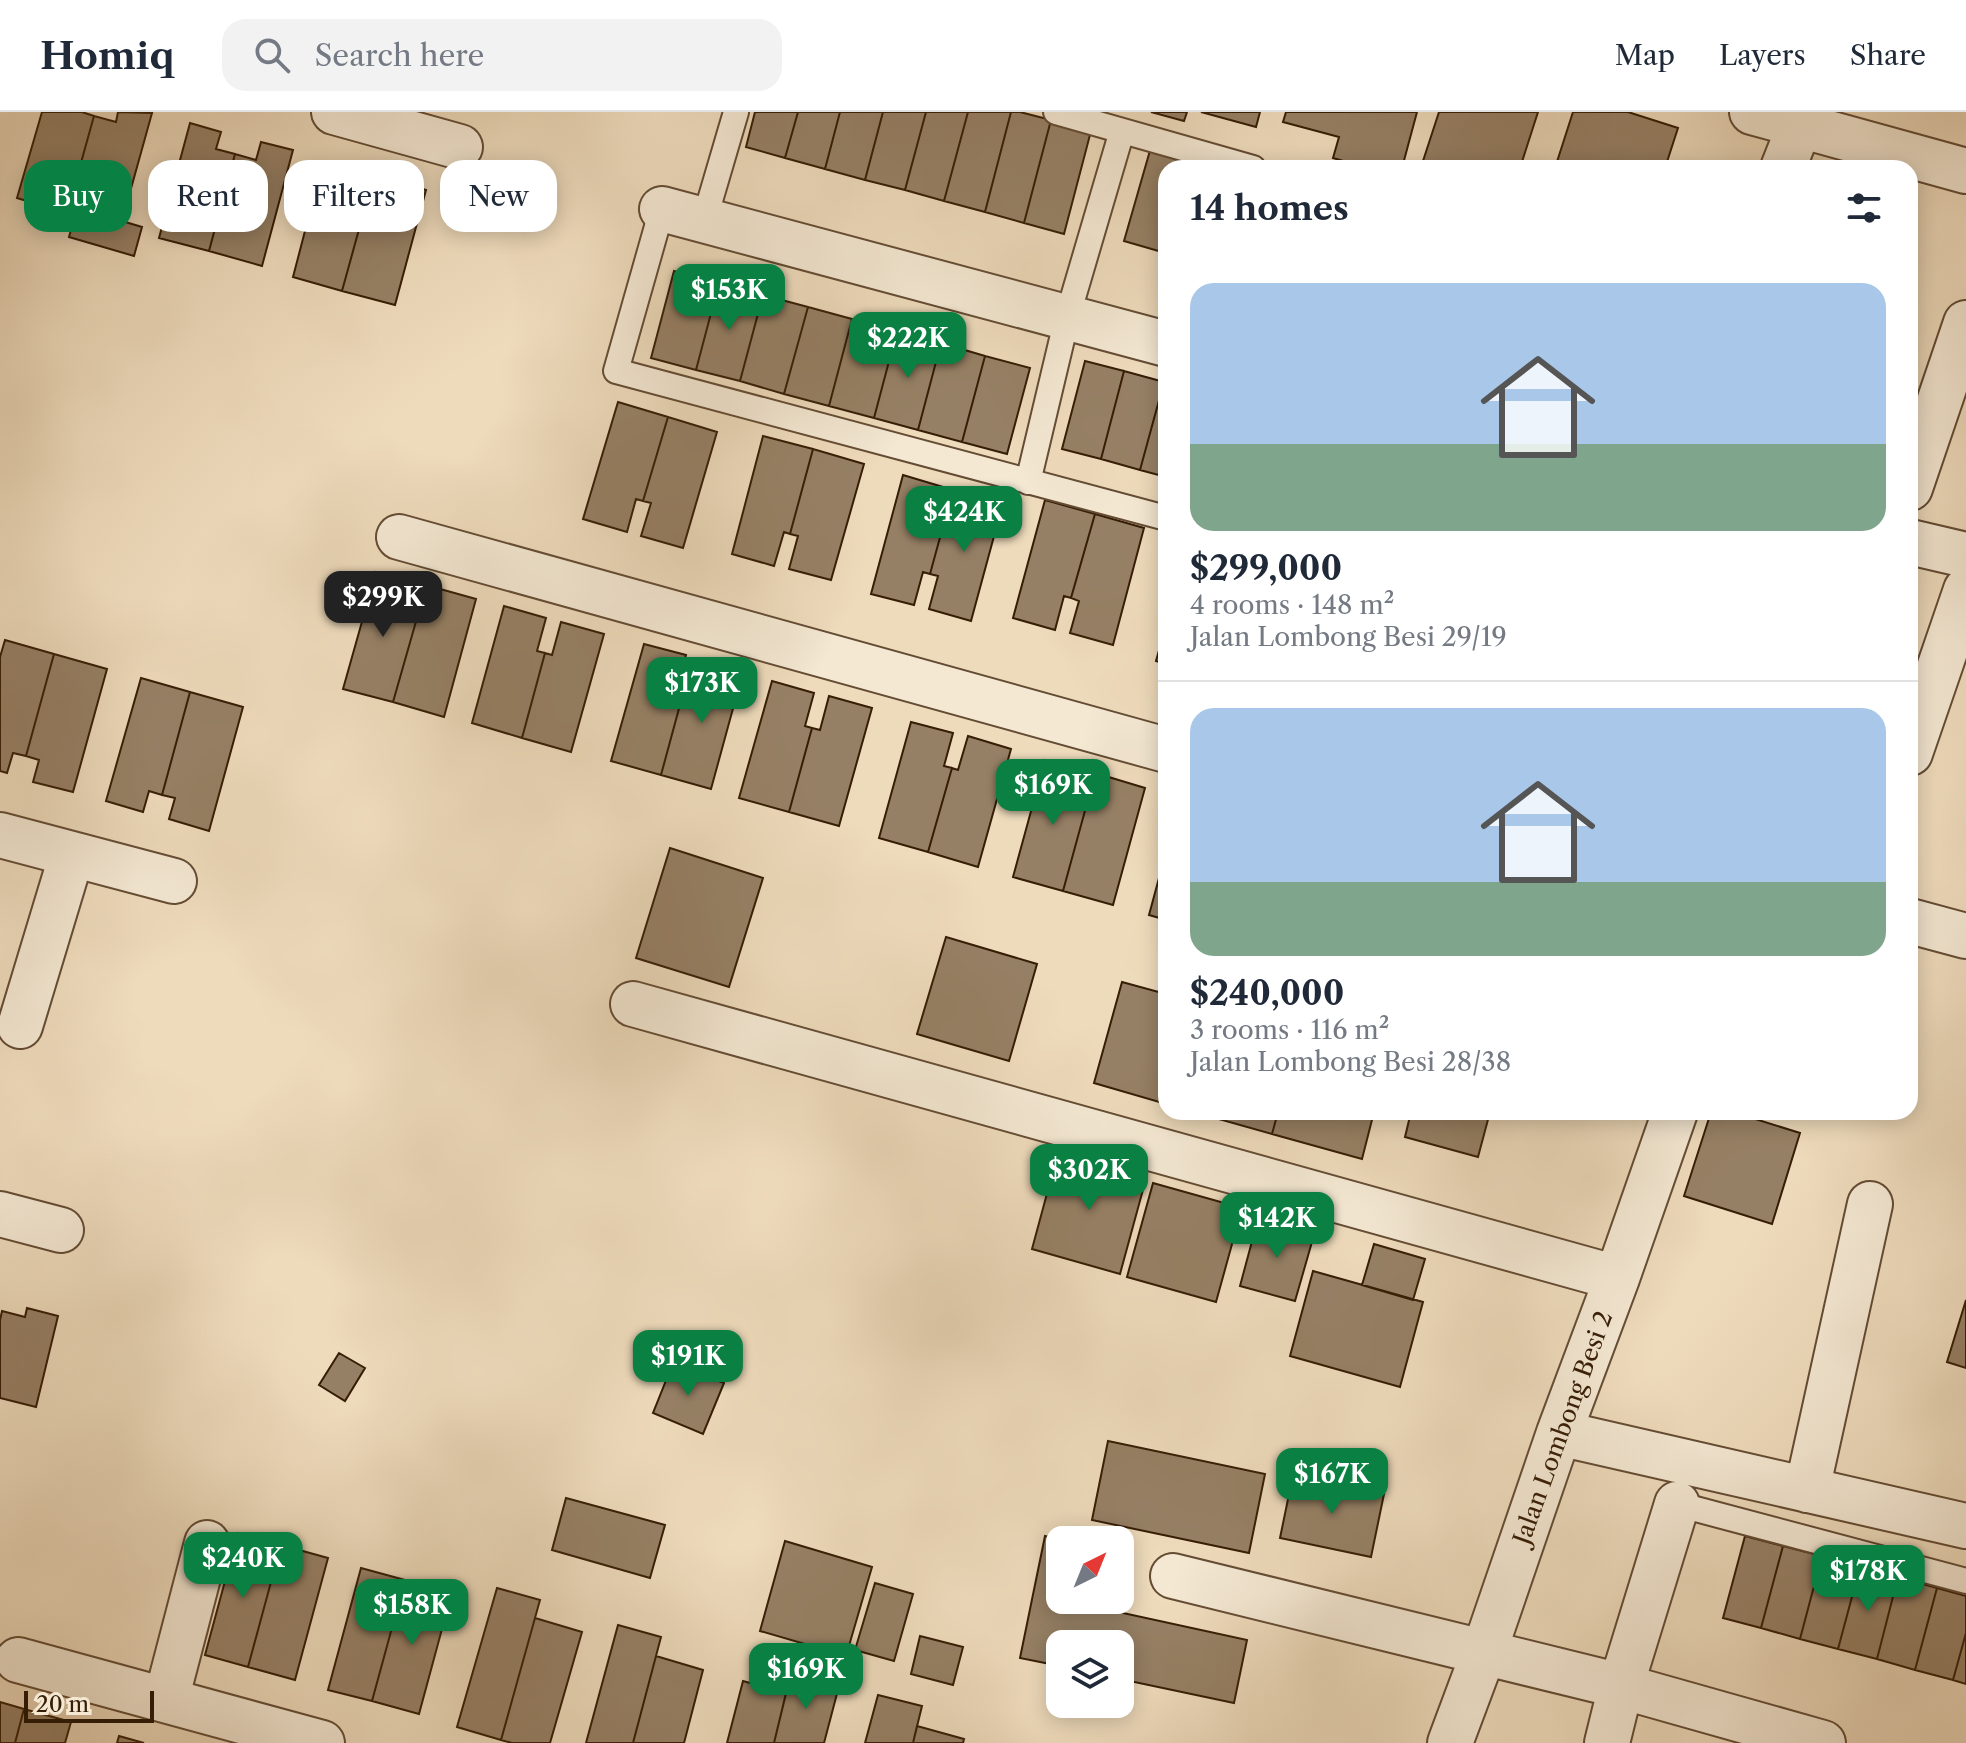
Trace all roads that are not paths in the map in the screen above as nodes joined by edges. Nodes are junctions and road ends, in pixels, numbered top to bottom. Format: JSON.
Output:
{"nodes":[{"id":1,"x":334,"y":112,"type":"edge"},
{"id":2,"x":736,"y":112,"type":"edge"},
{"id":3,"x":1056,"y":112,"type":"edge"},
{"id":4,"x":1752,"y":112,"type":"edge"},
{"id":5,"x":1800,"y":125,"type":"junction"},
{"id":6,"x":1122,"y":131,"type":"junction"},
{"id":7,"x":460,"y":147,"type":"dead end"},
{"id":8,"x":1225,"y":160,"type":"edge"},
{"id":9,"x":1786,"y":160,"type":"edge"},
{"id":10,"x":1966,"y":171,"type":"edge"},
{"id":11,"x":662,"y":209,"type":"joint"},
{"id":12,"x":704,"y":221,"type":"junction"},
{"id":13,"x":1067,"y":318,"type":"junction"},
{"id":14,"x":1966,"y":323,"type":"edge"},
{"id":15,"x":1158,"y":342,"type":"edge"},
{"id":16,"x":1918,"y":464,"type":"edge"},
{"id":17,"x":1028,"y":482,"type":"junction"},
{"id":18,"x":1158,"y":516,"type":"edge"},
{"id":19,"x":399,"y":537,"type":"dead end"},
{"id":20,"x":1918,"y":544,"type":"edge"},
{"id":21,"x":1966,"y":555,"type":"edge"},
{"id":22,"x":1966,"y":590,"type":"edge"},
{"id":23,"x":1918,"y":730,"type":"edge"},
{"id":24,"x":1158,"y":748,"type":"edge"},
{"id":25,"x":0,"y":835,"type":"edge"},
{"id":26,"x":72,"y":854,"type":"junction"},
{"id":27,"x":174,"y":881,"type":"dead end"},
{"id":28,"x":1918,"y":923,"type":"edge"},
{"id":29,"x":1966,"y":936,"type":"edge"},
{"id":30,"x":633,"y":1004,"type":"dead end"},
{"id":31,"x":20,"y":1026,"type":"dead end"},
{"id":32,"x":1672,"y":1120,"type":"edge"},
{"id":33,"x":1870,"y":1204,"type":"dead end"},
{"id":34,"x":0,"y":1214,"type":"edge"},
{"id":35,"x":61,"y":1230,"type":"dead end"},
{"id":36,"x":1617,"y":1278,"type":"junction"},
{"id":37,"x":1559,"y":1433,"type":"junction"},
{"id":38,"x":1807,"y":1490,"type":"junction"},
{"id":39,"x":1677,"y":1504,"type":"joint"},
{"id":40,"x":1966,"y":1526,"type":"edge"},
{"id":41,"x":207,"y":1543,"type":"dead end"},
{"id":42,"x":1173,"y":1576,"type":"dead end"},
{"id":43,"x":1966,"y":1581,"type":"edge"},
{"id":44,"x":1484,"y":1652,"type":"junction"},
{"id":45,"x":18,"y":1660,"type":"dead end"},
{"id":46,"x":1621,"y":1686,"type":"junction"},
{"id":47,"x":166,"y":1700,"type":"junction"},
{"id":48,"x":322,"y":1743,"type":"edge"},
{"id":49,"x":1450,"y":1743,"type":"edge"},
{"id":50,"x":1607,"y":1743,"type":"edge"},
{"id":51,"x":1823,"y":1743,"type":"edge"}],
"edges":[{"from":1,"to":7,"type":"street"},
{"from":2,"to":12,"type":"lane"},
{"from":3,"to":6,"type":"lane"},
{"from":4,"to":5,"type":"street"},
{"from":5,"to":9,"type":"street"},
{"from":5,"to":10,"type":"street"},
{"from":6,"to":8,"type":"lane"},
{"from":6,"to":13,"type":"lane"},
{"from":11,"to":12,"type":"street"},
{"from":11,"to":17,"type":"lane"},
{"from":12,"to":13,"type":"street"},
{"from":13,"to":15,"type":"street"},
{"from":13,"to":17,"type":"lane"},
{"from":14,"to":16,"type":"street"},
{"from":17,"to":18,"type":"lane"},
{"from":19,"to":24,"type":"street"},
{"from":20,"to":21,"type":"street"},
{"from":22,"to":23,"type":"street"},
{"from":25,"to":26,"type":"street"},
{"from":26,"to":27,"type":"street"},
{"from":26,"to":31,"type":"street"},
{"from":28,"to":29,"type":"street"},
{"from":30,"to":36,"type":"street"},
{"from":32,"to":36,"type":"street","name":"Jalan Lombong Besi 2"},
{"from":33,"to":38,"type":"street"},
{"from":34,"to":35,"type":"street"},
{"from":36,"to":37,"type":"street","name":"Jalan Lombong Besi 2"},
{"from":37,"to":38,"type":"street"},
{"from":37,"to":44,"type":"street","name":"Jalan Lombong Besi 2"},
{"from":38,"to":40,"type":"street"},
{"from":39,"to":43,"type":"lane"},
{"from":39,"to":46,"type":"street"},
{"from":41,"to":47,"type":"street"},
{"from":42,"to":44,"type":"street"},
{"from":44,"to":46,"type":"street"},
{"from":44,"to":49,"type":"street","name":"Jalan Lombong Besi 2"},
{"from":45,"to":47,"type":"street"},
{"from":46,"to":50,"type":"street"},
{"from":46,"to":51,"type":"street"},
{"from":47,"to":48,"type":"street"}]}
